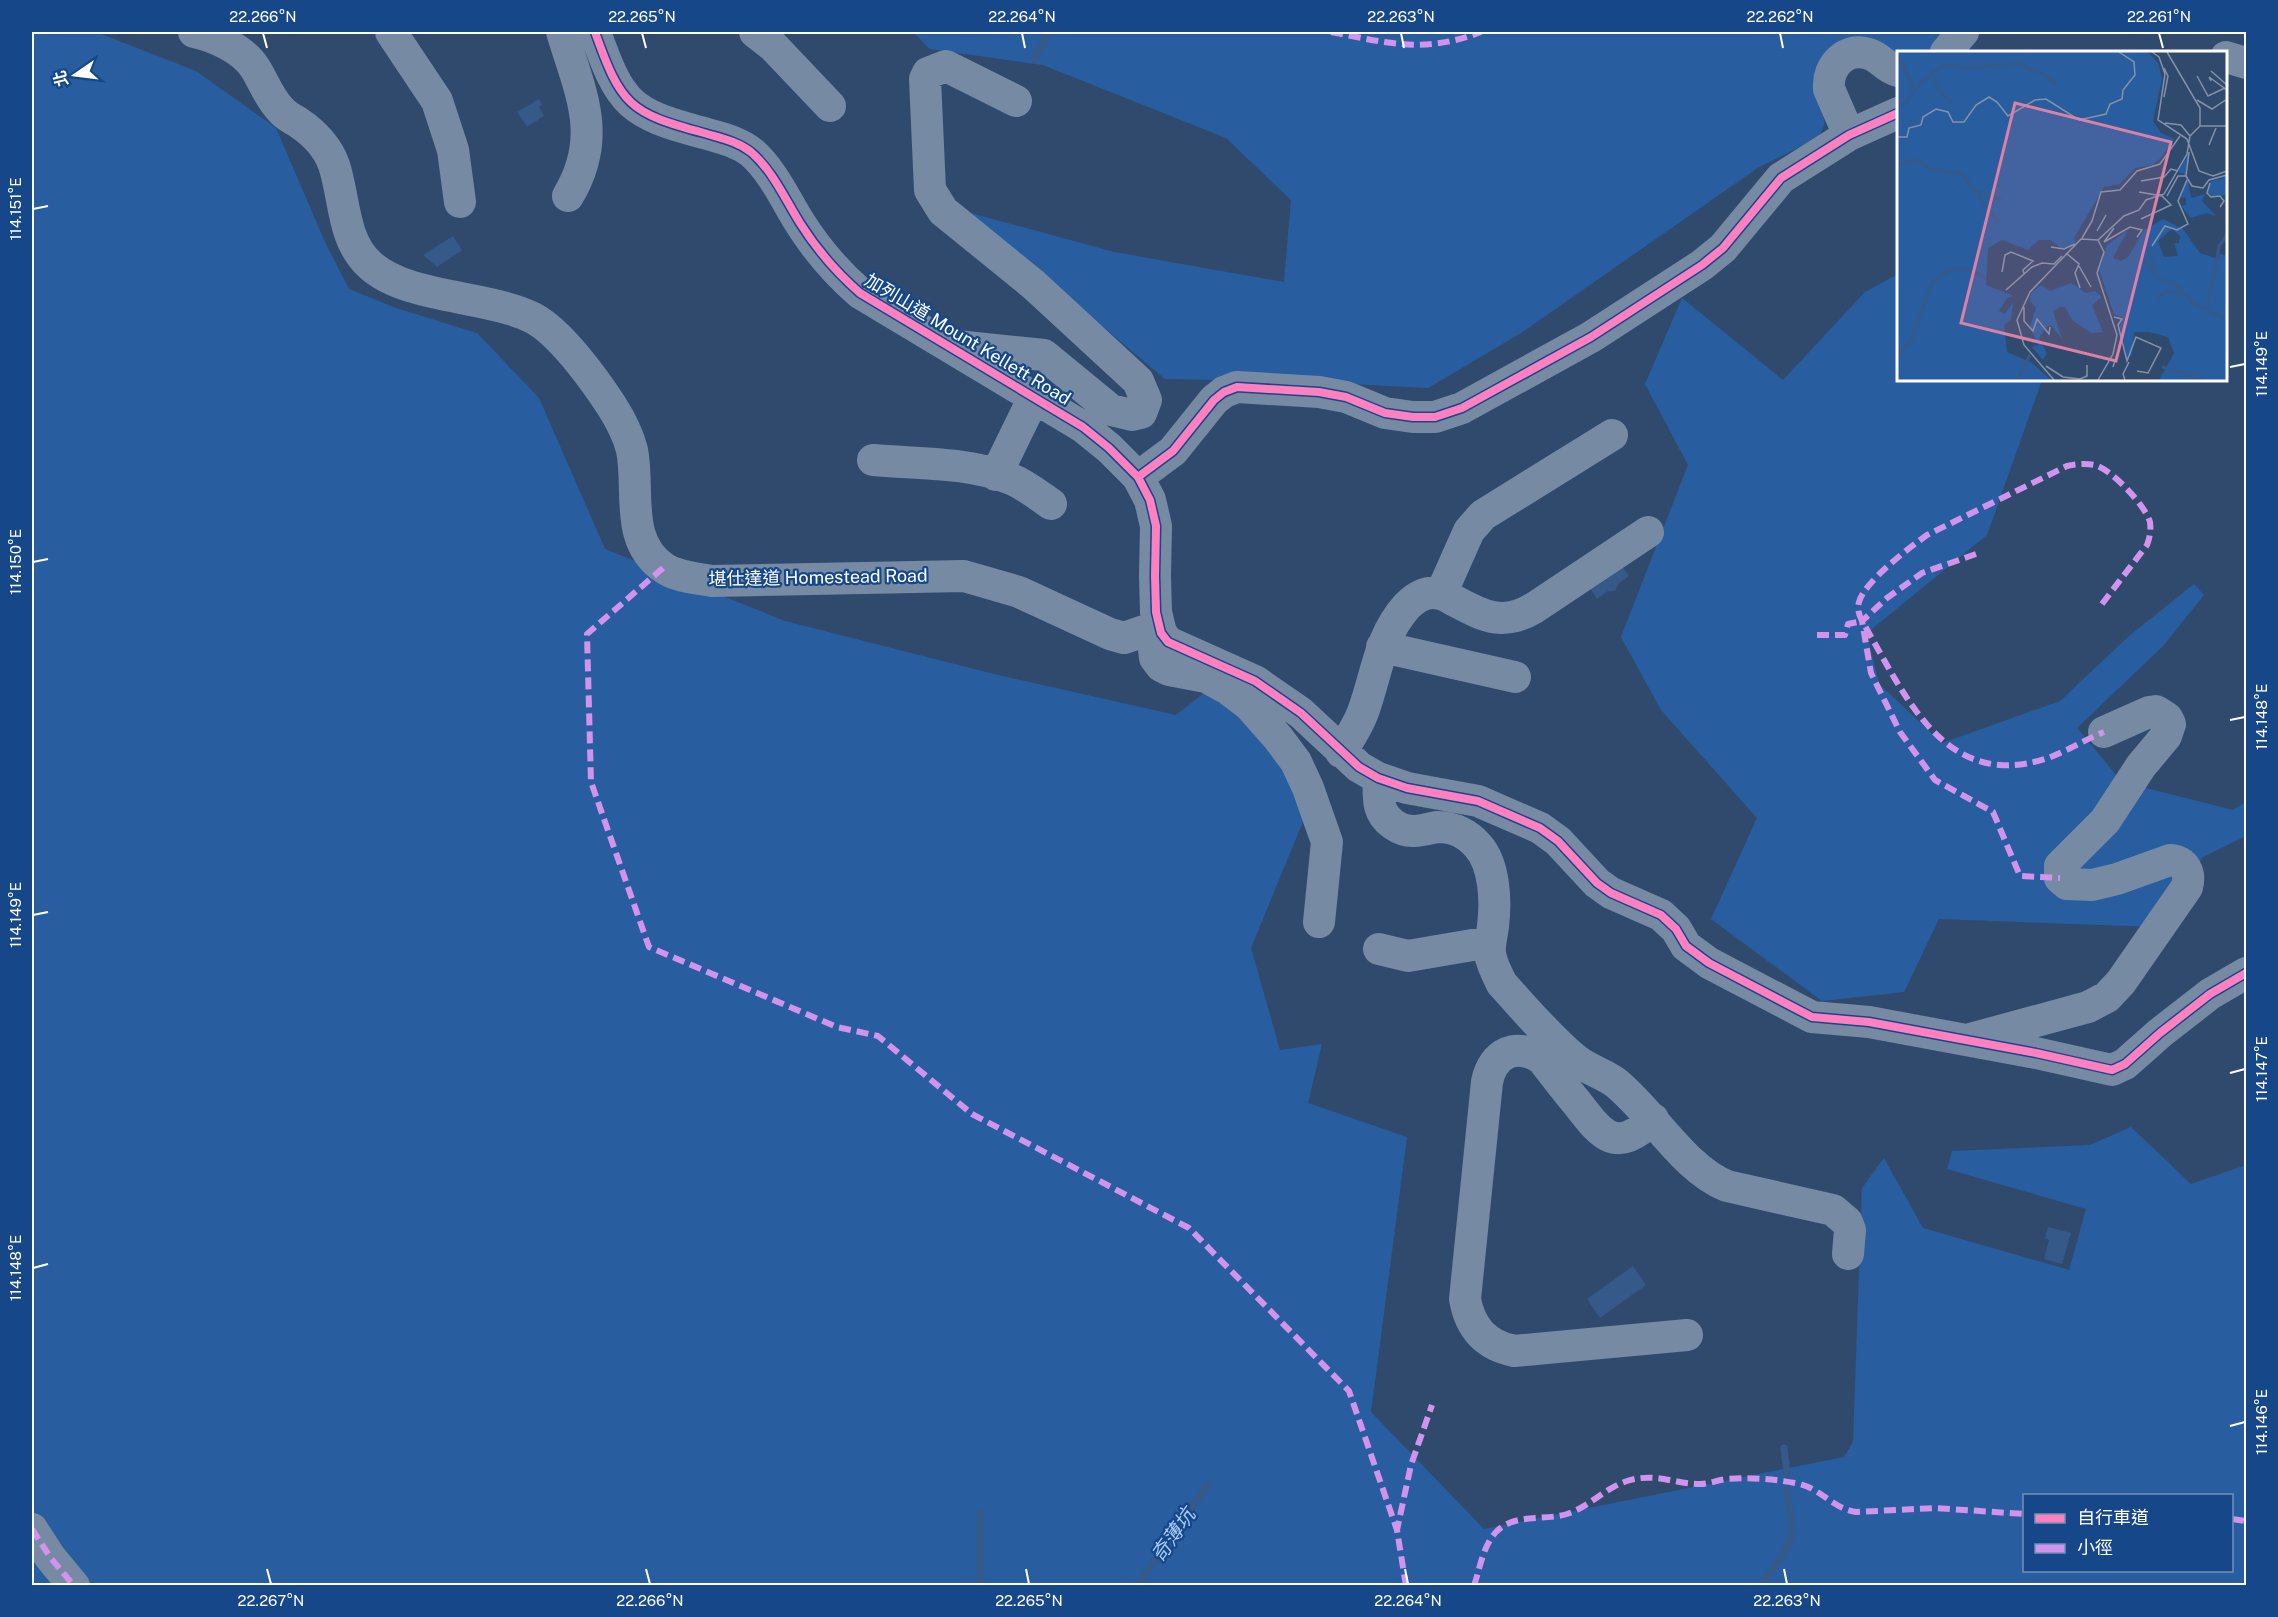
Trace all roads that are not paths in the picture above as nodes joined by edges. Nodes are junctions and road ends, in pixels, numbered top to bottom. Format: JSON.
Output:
{"nodes":[{"id":1,"x":194,"y":32,"type":"edge"},
{"id":2,"x":391,"y":32,"type":"edge"},
{"id":3,"x":562,"y":32,"type":"edge"},
{"id":4,"x":595,"y":32,"type":"edge"},
{"id":5,"x":754,"y":32,"type":"edge"},
{"id":6,"x":1963,"y":32,"type":"edge"},
{"id":7,"x":1947,"y":51,"type":"edge"},
{"id":8,"x":2227,"y":57,"type":"edge"},
{"id":9,"x":2247,"y":63,"type":"edge"},
{"id":10,"x":1897,"y":70,"type":"edge"},
{"id":11,"x":1017,"y":101,"type":"dead end"},
{"id":12,"x":830,"y":106,"type":"dead end"},
{"id":13,"x":1897,"y":114,"type":"edge"},
{"id":14,"x":1849,"y":135,"type":"junction"},
{"id":15,"x":568,"y":196,"type":"dead end"},
{"id":16,"x":460,"y":202,"type":"dead end"},
{"id":17,"x":946,"y":345,"type":"junction"},
{"id":18,"x":1034,"y":397,"type":"junction"},
{"id":19,"x":1612,"y":435,"type":"dead end"},
{"id":20,"x":873,"y":460,"type":"dead end"},
{"id":21,"x":996,"y":475,"type":"junction"},
{"id":22,"x":1138,"y":477,"type":"junction"},
{"id":23,"x":1051,"y":504,"type":"dead end"},
{"id":24,"x":1648,"y":532,"type":"dead end"},
{"id":25,"x":1435,"y":594,"type":"junction"},
{"id":26,"x":1159,"y":626,"type":"junction"},
{"id":27,"x":1382,"y":647,"type":"junction"},
{"id":28,"x":1515,"y":677,"type":"dead end"},
{"id":29,"x":2104,"y":732,"type":"dead end"},
{"id":30,"x":1341,"y":752,"type":"junction"},
{"id":31,"x":1378,"y":778,"type":"junction"},
{"id":32,"x":1319,"y":922,"type":"dead end"},
{"id":33,"x":1490,"y":942,"type":"junction"},
{"id":34,"x":1379,"y":950,"type":"dead end"},
{"id":35,"x":2247,"y":973,"type":"edge"},
{"id":36,"x":1967,"y":1040,"type":"junction"},
{"id":37,"x":1653,"y":1119,"type":"junction"},
{"id":38,"x":1848,"y":1254,"type":"dead end"},
{"id":39,"x":1688,"y":1335,"type":"dead end"},
{"id":40,"x":32,"y":1529,"type":"edge"},
{"id":41,"x":74,"y":1586,"type":"edge"}],
"edges":[{"from":1,"to":26,"type":"street","name":"堪仕達道 Homestead Road"},
{"from":2,"to":16,"type":"street"},
{"from":3,"to":15,"type":"street"},
{"from":4,"to":17,"type":"street","name":"加列山道 Mount Kellett Road"},
{"from":5,"to":12,"type":"street"},
{"from":6,"to":7,"type":"street"},
{"from":8,"to":9,"type":"street"},
{"from":10,"to":14,"type":"street"},
{"from":11,"to":17,"type":"street"},
{"from":13,"to":14,"type":"street"},
{"from":14,"to":22,"type":"street"},
{"from":17,"to":18,"type":"street","name":"加列山道 Mount Kellett Road"},
{"from":18,"to":21,"type":"street"},
{"from":18,"to":22,"type":"street","name":"加列山道 Mount Kellett Road"},
{"from":19,"to":25,"type":"street"},
{"from":20,"to":21,"type":"street"},
{"from":21,"to":23,"type":"street"},
{"from":22,"to":26,"type":"street","name":"加列山道 Mount Kellett Road"},
{"from":24,"to":25,"type":"street"},
{"from":25,"to":27,"type":"street"},
{"from":26,"to":30,"type":"street"},
{"from":26,"to":32,"type":"street","name":"加列山道 Mount Kellett Road"},
{"from":27,"to":28,"type":"street"},
{"from":27,"to":30,"type":"street"},
{"from":29,"to":36,"type":"street"},
{"from":30,"to":31,"type":"street"},
{"from":31,"to":33,"type":"street"},
{"from":31,"to":36,"type":"street"},
{"from":33,"to":34,"type":"street"},
{"from":33,"to":37,"type":"street"},
{"from":35,"to":36,"type":"street"},
{"from":37,"to":38,"type":"street"},
{"from":37,"to":39,"type":"street"},
{"from":40,"to":41,"type":"street"}]}
